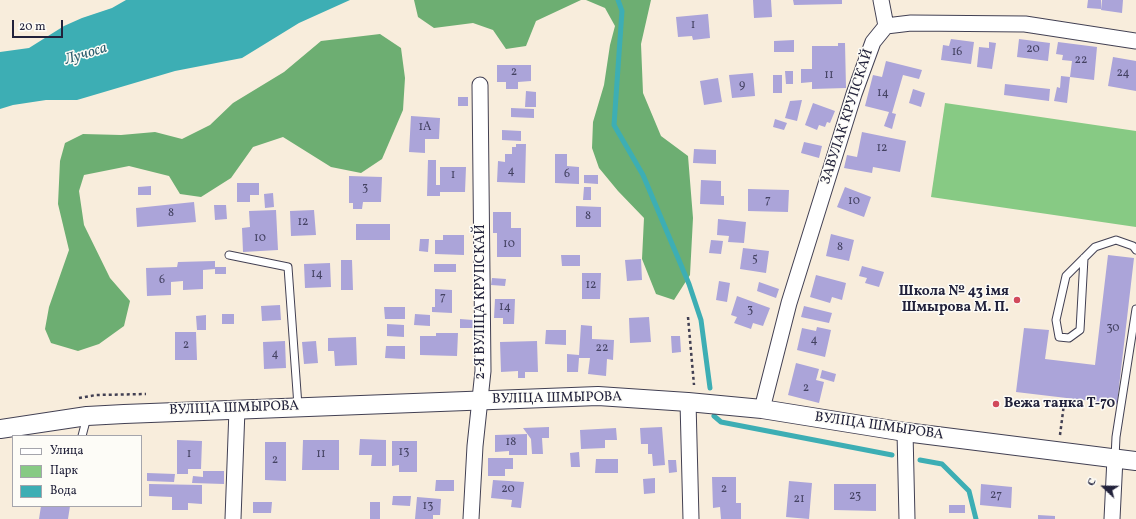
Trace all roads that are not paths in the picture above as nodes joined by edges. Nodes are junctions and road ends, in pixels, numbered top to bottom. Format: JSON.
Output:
{"nodes":[{"id":1,"x":881,"y":0,"type":"edge"},
{"id":2,"x":886,"y":26,"type":"junction"},
{"id":3,"x":1136,"y":41,"type":"edge"},
{"id":4,"x":480,"y":85,"type":"dead end"},
{"id":5,"x":1136,"y":250,"type":"edge"},
{"id":6,"x":229,"y":255,"type":"dead end"},
{"id":7,"x":1084,"y":258,"type":"junction"},
{"id":8,"x":1136,"y":308,"type":"edge"},
{"id":9,"x":691,"y":396,"type":"junction"},
{"id":10,"x":480,"y":401,"type":"junction"},
{"id":11,"x":298,"y":406,"type":"junction"},
{"id":12,"x":762,"y":408,"type":"junction"},
{"id":13,"x":237,"y":409,"type":"junction"},
{"id":14,"x":87,"y":416,"type":"junction"},
{"id":15,"x":0,"y":429,"type":"edge"},
{"id":16,"x":905,"y":432,"type":"junction"},
{"id":17,"x":82,"y":435,"type":"edge"},
{"id":18,"x":1115,"y":458,"type":"junction"},
{"id":19,"x":1136,"y":460,"type":"edge"},
{"id":20,"x":233,"y":519,"type":"edge"},
{"id":21,"x":471,"y":519,"type":"edge"},
{"id":22,"x":691,"y":519,"type":"edge"},
{"id":23,"x":907,"y":519,"type":"edge"},
{"id":24,"x":1112,"y":519,"type":"edge"}],
"edges":[{"from":1,"to":2,"type":"street"},
{"from":2,"to":3,"type":"street"},
{"from":2,"to":12,"type":"street","name":"ЗАВУЛАК КРУПСКАЙ"},
{"from":4,"to":10,"type":"street","name":"2-Я ВУЛІЦА КРУПСКАЙ"},
{"from":5,"to":7,"type":"lane"},
{"from":6,"to":11,"type":"lane"},
{"from":7,"to":7,"type":"lane"},
{"from":8,"to":18,"type":"lane"},
{"from":9,"to":10,"type":"street","name":"ВУЛІЦА ШМЫРОВА"},
{"from":9,"to":12,"type":"street","name":"ВУЛІЦА ШМЫРОВА"},
{"from":9,"to":22,"type":"street"},
{"from":10,"to":11,"type":"street","name":"ВУЛІЦА ШМЫРОВА"},
{"from":10,"to":21,"type":"street","name":"2-Я ВУЛІЦА КРУПСКАЙ"},
{"from":11,"to":13,"type":"street","name":"ВУЛІЦА ШМЫРОВА"},
{"from":12,"to":16,"type":"street","name":"ВУЛІЦА ШМЫРОВА"},
{"from":13,"to":14,"type":"street","name":"ВУЛІЦА ШМЫРОВА"},
{"from":13,"to":20,"type":"street"},
{"from":14,"to":15,"type":"street","name":"ВУЛІЦА ШМЫРОВА"},
{"from":14,"to":17,"type":"lane"},
{"from":16,"to":18,"type":"street","name":"ВУЛІЦА ШМЫРОВА"},
{"from":16,"to":23,"type":"street"},
{"from":18,"to":19,"type":"street","name":"ВУЛІЦА ШМЫРОВА"},
{"from":18,"to":24,"type":"street"}]}
